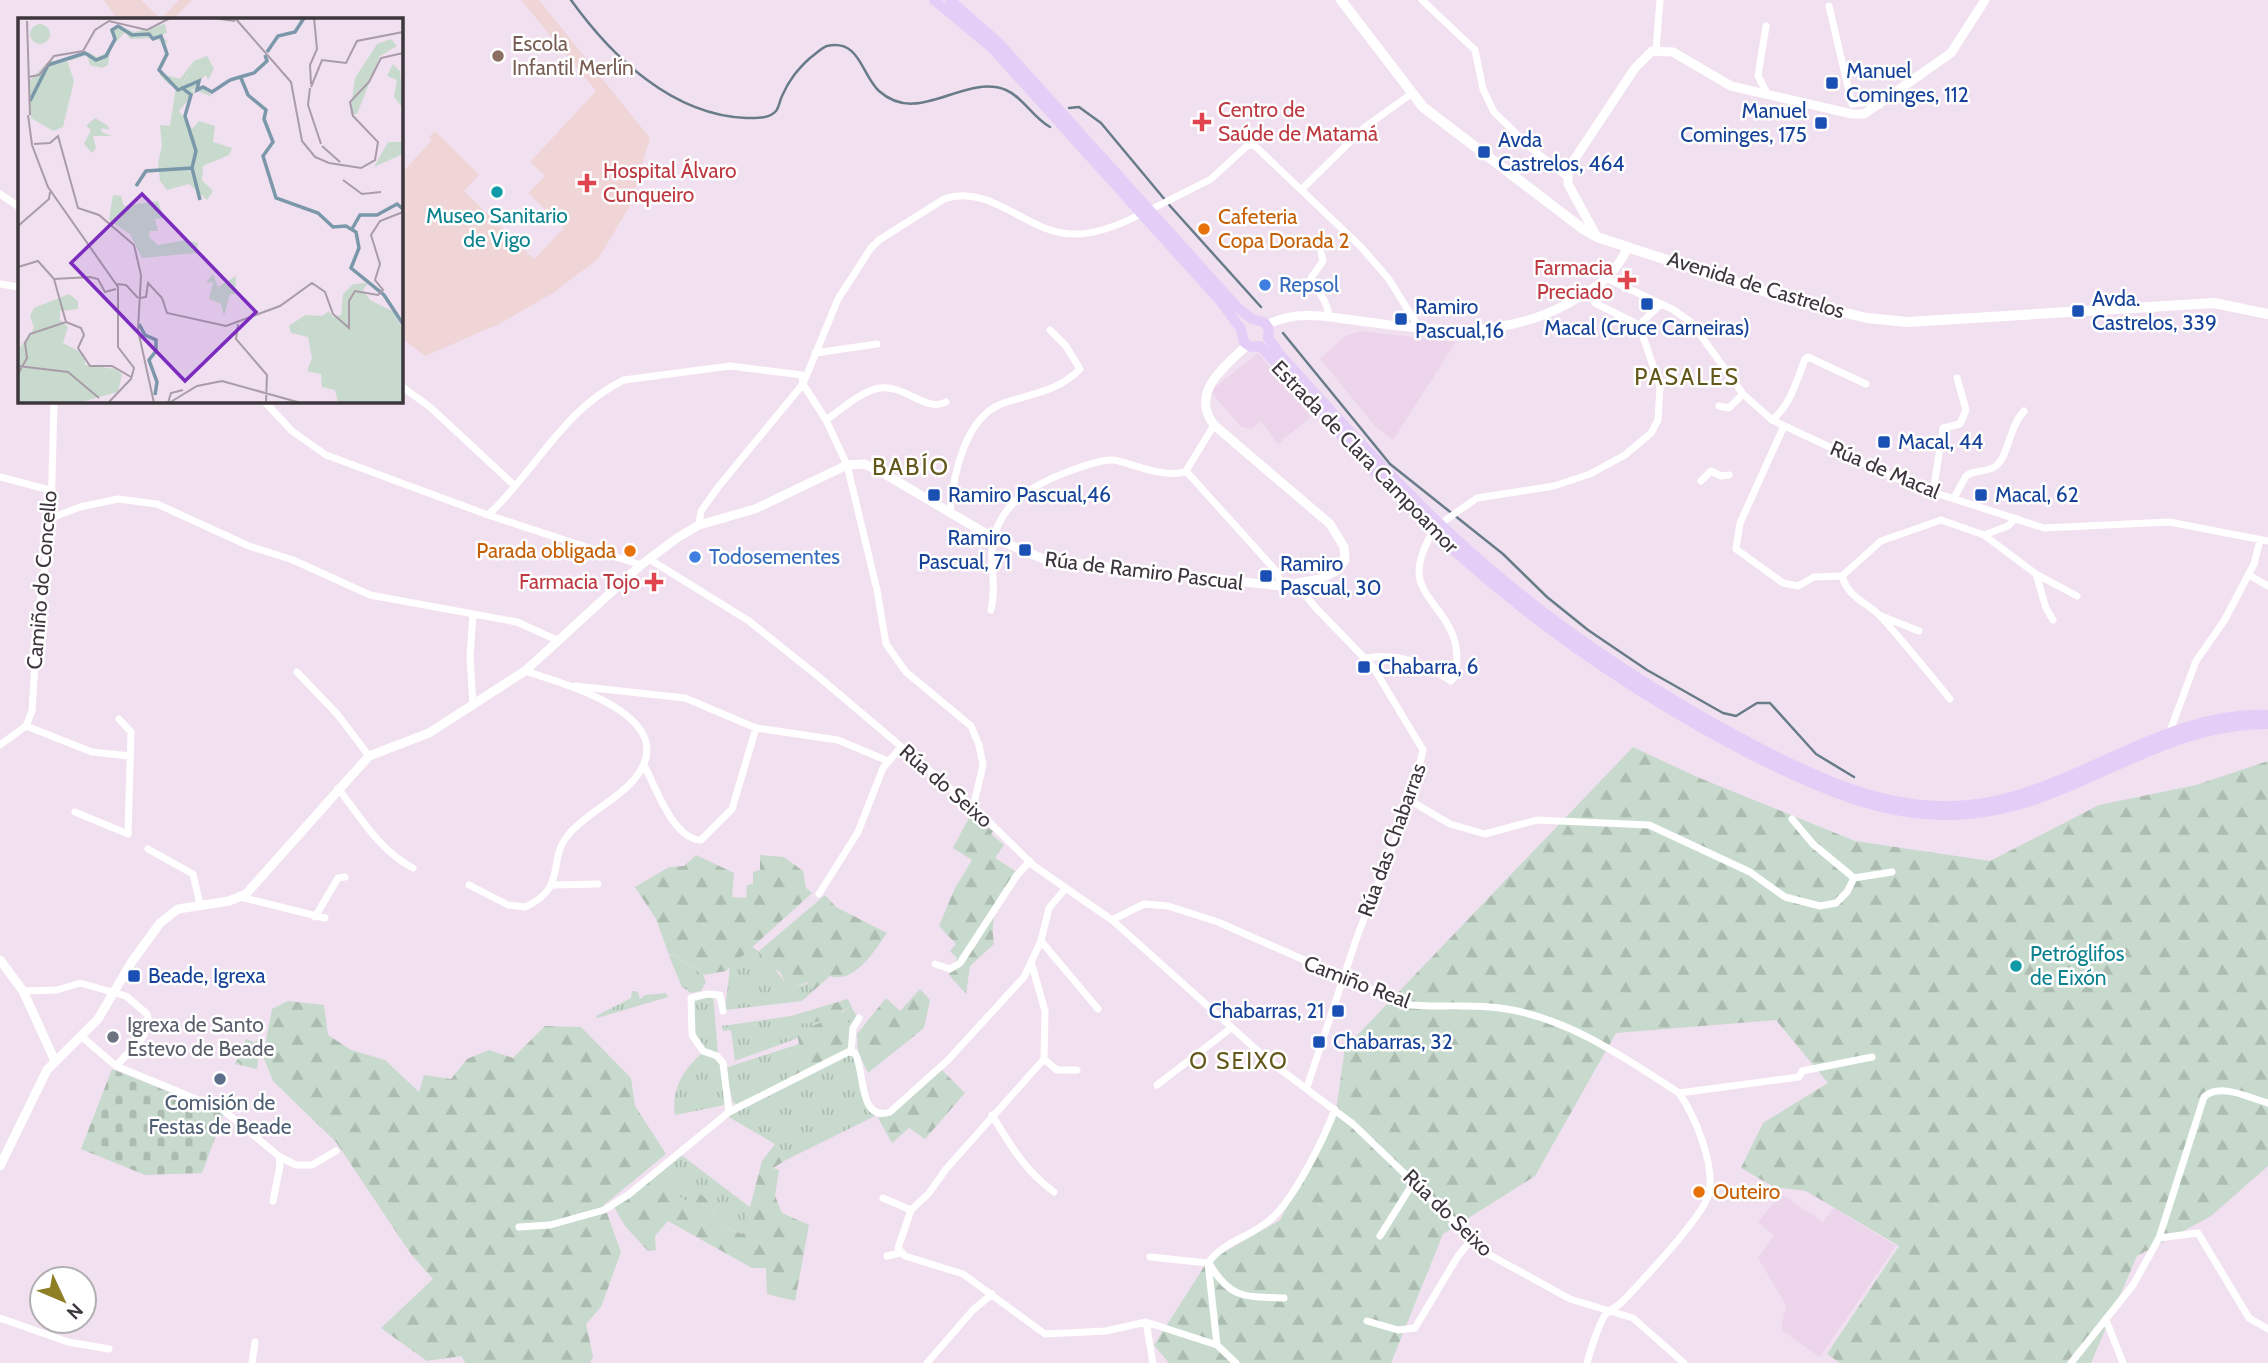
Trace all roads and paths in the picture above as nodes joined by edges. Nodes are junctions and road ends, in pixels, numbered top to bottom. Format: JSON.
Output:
{"nodes":[{"id":1,"x":934,"y":0,"type":"edge"},
{"id":2,"x":950,"y":0,"type":"edge"},
{"id":3,"x":1341,"y":0,"type":"edge"},
{"id":4,"x":1422,"y":0,"type":"edge"},
{"id":5,"x":1660,"y":0,"type":"edge"},
{"id":6,"x":1985,"y":0,"type":"edge"},
{"id":7,"x":1829,"y":6,"type":"dead end"},
{"id":8,"x":1766,"y":26,"type":"dead end"},
{"id":9,"x":1656,"y":50,"type":"junction"},
{"id":10,"x":1411,"y":94,"type":"junction"},
{"id":11,"x":1768,"y":95,"type":"junction"},
{"id":12,"x":1880,"y":104,"type":"junction"},
{"id":13,"x":1566,"y":176,"type":"junction"},
{"id":14,"x":1302,"y":189,"type":"junction"},
{"id":15,"x":0,"y":194,"type":"edge"},
{"id":16,"x":18,"y":206,"type":"edge"},
{"id":17,"x":1151,"y":209,"type":"junction"},
{"id":18,"x":1597,"y":237,"type":"junction"},
{"id":19,"x":1628,"y":247,"type":"junction"},
{"id":20,"x":1321,"y":253,"type":"dead end"},
{"id":21,"x":1608,"y":279,"type":"junction"},
{"id":22,"x":0,"y":284,"type":"edge"},
{"id":23,"x":18,"y":287,"type":"edge"},
{"id":24,"x":1588,"y":292,"type":"junction"},
{"id":25,"x":1661,"y":304,"type":"junction"},
{"id":26,"x":2268,"y":314,"type":"edge"},
{"id":27,"x":1329,"y":317,"type":"junction"},
{"id":28,"x":1252,"y":319,"type":"junction"},
{"id":29,"x":1267,"y":325,"type":"junction"},
{"id":30,"x":1639,"y":325,"type":"junction"},
{"id":31,"x":1420,"y":328,"type":"junction"},
{"id":32,"x":1241,"y":329,"type":"junction"},
{"id":33,"x":1050,"y":330,"type":"dead end"},
{"id":34,"x":1264,"y":342,"type":"junction"},
{"id":35,"x":877,"y":344,"type":"dead end"},
{"id":36,"x":1247,"y":345,"type":"junction"},
{"id":37,"x":815,"y":354,"type":"junction"},
{"id":38,"x":1956,"y":378,"type":"dead end"},
{"id":39,"x":803,"y":384,"type":"junction"},
{"id":40,"x":1866,"y":384,"type":"dead end"},
{"id":41,"x":402,"y":387,"type":"edge"},
{"id":42,"x":1743,"y":394,"type":"junction"},
{"id":43,"x":54,"y":402,"type":"edge"},
{"id":44,"x":265,"y":402,"type":"edge"},
{"id":45,"x":946,"y":402,"type":"dead end"},
{"id":46,"x":1719,"y":407,"type":"dead end"},
{"id":47,"x":2024,"y":411,"type":"dead end"},
{"id":48,"x":826,"y":420,"type":"junction"},
{"id":49,"x":1772,"y":420,"type":"junction"},
{"id":50,"x":1214,"y":425,"type":"junction"},
{"id":51,"x":1784,"y":426,"type":"junction"},
{"id":52,"x":847,"y":465,"type":"junction"},
{"id":53,"x":1186,"y":471,"type":"junction"},
{"id":54,"x":1729,"y":475,"type":"dead end"},
{"id":55,"x":0,"y":477,"type":"edge"},
{"id":56,"x":1701,"y":481,"type":"dead end"},
{"id":57,"x":515,"y":486,"type":"junction"},
{"id":58,"x":50,"y":490,"type":"junction"},
{"id":59,"x":1933,"y":493,"type":"junction"},
{"id":60,"x":1954,"y":498,"type":"junction"},
{"id":61,"x":950,"y":512,"type":"junction"},
{"id":62,"x":488,"y":515,"type":"junction"},
{"id":63,"x":51,"y":518,"type":"junction"},
{"id":64,"x":2015,"y":518,"type":"junction"},
{"id":65,"x":1440,"y":524,"type":"junction"},
{"id":66,"x":699,"y":525,"type":"junction"},
{"id":67,"x":1984,"y":535,"type":"junction"},
{"id":68,"x":995,"y":539,"type":"junction"},
{"id":69,"x":2264,"y":541,"type":"edge"},
{"id":70,"x":645,"y":562,"type":"junction"},
{"id":71,"x":2036,"y":574,"type":"junction"},
{"id":72,"x":2249,"y":575,"type":"junction"},
{"id":73,"x":1842,"y":576,"type":"junction"},
{"id":74,"x":1302,"y":584,"type":"junction"},
{"id":75,"x":1281,"y":586,"type":"junction"},
{"id":76,"x":2268,"y":586,"type":"edge"},
{"id":77,"x":2077,"y":596,"type":"dead end"},
{"id":78,"x":991,"y":610,"type":"dead end"},
{"id":79,"x":474,"y":614,"type":"junction"},
{"id":80,"x":1881,"y":615,"type":"junction"},
{"id":81,"x":2053,"y":620,"type":"dead end"},
{"id":82,"x":1919,"y":631,"type":"dead end"},
{"id":83,"x":559,"y":641,"type":"junction"},
{"id":84,"x":1366,"y":658,"type":"junction"},
{"id":85,"x":524,"y":671,"type":"junction"},
{"id":86,"x":296,"y":672,"type":"dead end"},
{"id":87,"x":570,"y":686,"type":"junction"},
{"id":88,"x":1950,"y":699,"type":"dead end"},
{"id":89,"x":472,"y":706,"type":"junction"},
{"id":90,"x":2268,"y":715,"type":"edge"},
{"id":91,"x":119,"y":719,"type":"dead end"},
{"id":92,"x":2268,"y":724,"type":"edge"},
{"id":93,"x":26,"y":726,"type":"junction"},
{"id":94,"x":756,"y":728,"type":"junction"},
{"id":95,"x":2169,"y":731,"type":"junction"},
{"id":96,"x":0,"y":745,"type":"edge"},
{"id":97,"x":901,"y":747,"type":"junction"},
{"id":98,"x":130,"y":756,"type":"junction"},
{"id":99,"x":369,"y":756,"type":"junction"},
{"id":100,"x":888,"y":761,"type":"junction"},
{"id":101,"x":643,"y":765,"type":"junction"},
{"id":102,"x":338,"y":788,"type":"junction"},
{"id":103,"x":1410,"y":801,"type":"junction"},
{"id":104,"x":973,"y":808,"type":"junction"},
{"id":105,"x":75,"y":812,"type":"dead end"},
{"id":106,"x":1793,"y":820,"type":"dead end"},
{"id":107,"x":148,"y":849,"type":"dead end"},
{"id":108,"x":1030,"y":861,"type":"junction"},
{"id":109,"x":412,"y":868,"type":"dead end"},
{"id":110,"x":1892,"y":872,"type":"dead end"},
{"id":111,"x":345,"y":877,"type":"dead end"},
{"id":112,"x":1854,"y":878,"type":"junction"},
{"id":113,"x":598,"y":884,"type":"dead end"},
{"id":114,"x":469,"y":885,"type":"dead end"},
{"id":115,"x":553,"y":885,"type":"junction"},
{"id":116,"x":1066,"y":888,"type":"junction"},
{"id":117,"x":819,"y":894,"type":"dead end"},
{"id":118,"x":240,"y":897,"type":"junction"},
{"id":119,"x":200,"y":904,"type":"junction"},
{"id":120,"x":315,"y":917,"type":"junction"},
{"id":121,"x":325,"y":918,"type":"dead end"},
{"id":122,"x":1112,"y":920,"type":"junction"},
{"id":123,"x":1041,"y":941,"type":"junction"},
{"id":124,"x":0,"y":960,"type":"edge"},
{"id":125,"x":935,"y":964,"type":"dead end"},
{"id":126,"x":1032,"y":965,"type":"junction"},
{"id":127,"x":1343,"y":979,"type":"junction"},
{"id":128,"x":23,"y":991,"type":"junction"},
{"id":129,"x":114,"y":992,"type":"junction"},
{"id":130,"x":1098,"y":1009,"type":"dead end"},
{"id":131,"x":723,"y":1011,"type":"dead end"},
{"id":132,"x":859,"y":1018,"type":"dead end"},
{"id":133,"x":1231,"y":1028,"type":"junction"},
{"id":134,"x":81,"y":1036,"type":"junction"},
{"id":135,"x":851,"y":1052,"type":"junction"},
{"id":136,"x":1872,"y":1057,"type":"dead end"},
{"id":137,"x":1044,"y":1059,"type":"junction"},
{"id":138,"x":55,"y":1061,"type":"junction"},
{"id":139,"x":116,"y":1066,"type":"junction"},
{"id":140,"x":1077,"y":1070,"type":"dead end"},
{"id":141,"x":1157,"y":1085,"type":"dead end"},
{"id":142,"x":1307,"y":1087,"type":"junction"},
{"id":143,"x":1679,"y":1093,"type":"junction"},
{"id":144,"x":2268,"y":1104,"type":"edge"},
{"id":145,"x":1335,"y":1110,"type":"junction"},
{"id":146,"x":729,"y":1112,"type":"junction"},
{"id":147,"x":992,"y":1115,"type":"junction"},
{"id":148,"x":337,"y":1151,"type":"dead end"},
{"id":149,"x":279,"y":1156,"type":"junction"},
{"id":150,"x":0,"y":1166,"type":"edge"},
{"id":151,"x":1415,"y":1180,"type":"junction"},
{"id":152,"x":1054,"y":1192,"type":"dead end"},
{"id":153,"x":883,"y":1198,"type":"dead end"},
{"id":154,"x":273,"y":1201,"type":"dead end"},
{"id":155,"x":911,"y":1210,"type":"junction"},
{"id":156,"x":519,"y":1227,"type":"dead end"},
{"id":157,"x":1380,"y":1236,"type":"dead end"},
{"id":158,"x":2159,"y":1238,"type":"junction"},
{"id":159,"x":1471,"y":1240,"type":"junction"},
{"id":160,"x":900,"y":1253,"type":"junction"},
{"id":161,"x":887,"y":1256,"type":"dead end"},
{"id":162,"x":1150,"y":1257,"type":"dead end"},
{"id":163,"x":1208,"y":1263,"type":"junction"},
{"id":164,"x":992,"y":1294,"type":"junction"},
{"id":165,"x":1284,"y":1298,"type":"dead end"},
{"id":166,"x":1611,"y":1310,"type":"junction"},
{"id":167,"x":0,"y":1318,"type":"edge"},
{"id":168,"x":2106,"y":1320,"type":"junction"},
{"id":169,"x":1367,"y":1321,"type":"dead end"},
{"id":170,"x":1146,"y":1322,"type":"junction"},
{"id":171,"x":2268,"y":1329,"type":"edge"},
{"id":172,"x":255,"y":1342,"type":"dead end"},
{"id":173,"x":1217,"y":1345,"type":"junction"},
{"id":174,"x":109,"y":1349,"type":"dead end"},
{"id":175,"x":252,"y":1363,"type":"edge"},
{"id":176,"x":927,"y":1363,"type":"edge"},
{"id":177,"x":1153,"y":1363,"type":"edge"},
{"id":178,"x":1236,"y":1363,"type":"edge"},
{"id":179,"x":1587,"y":1363,"type":"edge"},
{"id":180,"x":1684,"y":1363,"type":"edge"},
{"id":181,"x":2071,"y":1363,"type":"edge"},
{"id":182,"x":2123,"y":1363,"type":"edge"}],
"edges":[{"from":1,"to":17,"type":"main road"},
{"from":2,"to":17,"type":"main road"},
{"from":3,"to":10,"type":"main road","name":"Avenida de Castrelos"},
{"from":4,"to":13,"type":"street"},
{"from":5,"to":9,"type":"street"},
{"from":6,"to":12,"type":"street"},
{"from":7,"to":12,"type":"street"},
{"from":8,"to":11,"type":"street"},
{"from":9,"to":11,"type":"street"},
{"from":9,"to":13,"type":"street"},
{"from":10,"to":14,"type":"street"},
{"from":10,"to":18,"type":"main road","name":"Avenida de Castrelos"},
{"from":11,"to":12,"type":"street"},
{"from":13,"to":18,"type":"street"},
{"from":14,"to":17,"type":"street"},
{"from":14,"to":31,"type":"street"},
{"from":15,"to":16,"type":"street"},
{"from":17,"to":28,"type":"main road"},
{"from":17,"to":32,"type":"main road"},
{"from":17,"to":37,"type":"street"},
{"from":18,"to":19,"type":"main road","name":"Avenida de Castrelos"},
{"from":19,"to":21,"type":"street"},
{"from":19,"to":26,"type":"main road","name":"Avenida de Castrelos"},
{"from":20,"to":27,"type":"street"},
{"from":21,"to":24,"type":"street"},
{"from":21,"to":25,"type":"street","name":"Rúa de Macal"},
{"from":22,"to":23,"type":"street"},
{"from":24,"to":30,"type":"street"},
{"from":24,"to":31,"type":"street"},
{"from":25,"to":30,"type":"street"},
{"from":25,"to":42,"type":"street","name":"Rúa de Macal"},
{"from":27,"to":29,"type":"street"},
{"from":27,"to":31,"type":"street"},
{"from":28,"to":29,"type":"main road"},
{"from":28,"to":32,"type":"main road"},
{"from":29,"to":34,"type":"main road","name":"Estrada de Clara Campoamor"},
{"from":30,"to":65,"type":"street"},
{"from":32,"to":36,"type":"main road"},
{"from":33,"to":61,"type":"street"},
{"from":34,"to":36,"type":"main road","name":"Estrada de Clara Campoamor"},
{"from":34,"to":65,"type":"main road","name":"Estrada de Clara Campoamor"},
{"from":35,"to":37,"type":"street"},
{"from":36,"to":50,"type":"street"},
{"from":37,"to":39,"type":"street"},
{"from":38,"to":59,"type":"street"},
{"from":39,"to":48,"type":"street"},
{"from":39,"to":57,"type":"street"},
{"from":39,"to":66,"type":"street"},
{"from":40,"to":49,"type":"street"},
{"from":41,"to":57,"type":"street"},
{"from":42,"to":46,"type":"street"},
{"from":42,"to":49,"type":"street","name":"Rúa de Macal"},
{"from":43,"to":58,"type":"street","name":"Camiño do Concello"},
{"from":44,"to":62,"type":"street","name":"Rúa do Seixo"},
{"from":45,"to":48,"type":"street"},
{"from":47,"to":60,"type":"street"},
{"from":48,"to":52,"type":"street"},
{"from":49,"to":51,"type":"street","name":"Rúa de Macal"},
{"from":50,"to":53,"type":"street"},
{"from":50,"to":74,"type":"street","name":"Rúa de Ramiro Pascual"},
{"from":51,"to":59,"type":"street","name":"Rúa de Macal"},
{"from":51,"to":73,"type":"street"},
{"from":52,"to":61,"type":"street","name":"Rúa de Ramiro Pascual"},
{"from":52,"to":66,"type":"street"},
{"from":52,"to":104,"type":"street"},
{"from":53,"to":68,"type":"street"},
{"from":53,"to":75,"type":"street"},
{"from":54,"to":56,"type":"street"},
{"from":55,"to":58,"type":"street"},
{"from":57,"to":62,"type":"street"},
{"from":58,"to":63,"type":"street","name":"Camiño do Concello"},
{"from":59,"to":60,"type":"street","name":"Rúa de Macal"},
{"from":60,"to":64,"type":"street","name":"Rúa de Macal"},
{"from":61,"to":68,"type":"street","name":"Rúa de Ramiro Pascual"},
{"from":62,"to":70,"type":"street","name":"Rúa do Seixo"},
{"from":63,"to":79,"type":"street"},
{"from":63,"to":93,"type":"street","name":"Camiño do Concello"},
{"from":64,"to":67,"type":"street"},
{"from":64,"to":69,"type":"street","name":"Rúa de Macal"},
{"from":65,"to":84,"type":"street"},
{"from":65,"to":92,"type":"main road","name":"Estrada de Clara Campoamor"},
{"from":65,"to":95,"type":"main road","name":"Estrada de Clara Campoamor"},
{"from":66,"to":70,"type":"street"},
{"from":67,"to":71,"type":"street"},
{"from":67,"to":73,"type":"street"},
{"from":68,"to":75,"type":"street","name":"Rúa de Ramiro Pascual"},
{"from":68,"to":78,"type":"street"},
{"from":69,"to":72,"type":"street","name":"Rúa de Macal"},
{"from":70,"to":83,"type":"street"},
{"from":70,"to":97,"type":"street","name":"Rúa do Seixo"},
{"from":71,"to":77,"type":"street"},
{"from":71,"to":81,"type":"street"},
{"from":72,"to":76,"type":"street"},
{"from":72,"to":95,"type":"street","name":"Rúa de Macal"},
{"from":73,"to":80,"type":"street"},
{"from":74,"to":75,"type":"street","name":"Rúa de Ramiro Pascual"},
{"from":74,"to":84,"type":"street","name":"Rúa das Chabarras"},
{"from":79,"to":83,"type":"street"},
{"from":79,"to":89,"type":"street"},
{"from":80,"to":82,"type":"street"},
{"from":80,"to":88,"type":"street"},
{"from":83,"to":85,"type":"street"},
{"from":84,"to":103,"type":"street","name":"Rúa das Chabarras"},
{"from":85,"to":87,"type":"street"},
{"from":85,"to":89,"type":"street"},
{"from":86,"to":99,"type":"street"},
{"from":87,"to":94,"type":"street"},
{"from":87,"to":101,"type":"street"},
{"from":89,"to":99,"type":"street"},
{"from":90,"to":95,"type":"main road","name":"Estrada de Clara Campoamor"},
{"from":91,"to":98,"type":"street"},
{"from":93,"to":96,"type":"street"},
{"from":93,"to":98,"type":"street"},
{"from":94,"to":100,"type":"street"},
{"from":94,"to":101,"type":"street"},
{"from":97,"to":100,"type":"street"},
{"from":97,"to":104,"type":"street","name":"Rúa do Seixo"},
{"from":98,"to":105,"type":"street"},
{"from":99,"to":102,"type":"street"},
{"from":100,"to":117,"type":"street"},
{"from":101,"to":115,"type":"street"},
{"from":102,"to":109,"type":"street"},
{"from":102,"to":118,"type":"street"},
{"from":103,"to":112,"type":"street"},
{"from":103,"to":127,"type":"street","name":"Rúa das Chabarras"},
{"from":104,"to":108,"type":"street","name":"Rúa do Seixo"},
{"from":106,"to":112,"type":"street"},
{"from":107,"to":119,"type":"street"},
{"from":108,"to":116,"type":"street","name":"Rúa do Seixo"},
{"from":108,"to":125,"type":"street"},
{"from":110,"to":112,"type":"street"},
{"from":111,"to":120,"type":"street"},
{"from":113,"to":115,"type":"street"},
{"from":114,"to":115,"type":"street"},
{"from":116,"to":122,"type":"street","name":"Rúa do Seixo"},
{"from":116,"to":123,"type":"street"},
{"from":118,"to":119,"type":"street"},
{"from":118,"to":120,"type":"street"},
{"from":119,"to":129,"type":"street"},
{"from":120,"to":121,"type":"street"},
{"from":122,"to":127,"type":"street","name":"Camiño Real"},
{"from":122,"to":133,"type":"street","name":"Rúa do Seixo"},
{"from":123,"to":126,"type":"street"},
{"from":123,"to":130,"type":"street"},
{"from":124,"to":128,"type":"street"},
{"from":126,"to":135,"type":"street"},
{"from":126,"to":137,"type":"street"},
{"from":127,"to":142,"type":"street","name":"Rúa das Chabarras"},
{"from":127,"to":143,"type":"street","name":"Camiño Real"},
{"from":128,"to":129,"type":"street"},
{"from":128,"to":138,"type":"street"},
{"from":129,"to":134,"type":"street"},
{"from":129,"to":139,"type":"street"},
{"from":131,"to":146,"type":"street"},
{"from":132,"to":135,"type":"street"},
{"from":133,"to":141,"type":"street"},
{"from":133,"to":142,"type":"street","name":"Rúa do Seixo"},
{"from":134,"to":138,"type":"street"},
{"from":134,"to":139,"type":"street"},
{"from":135,"to":146,"type":"street"},
{"from":136,"to":143,"type":"street"},
{"from":137,"to":140,"type":"street"},
{"from":137,"to":147,"type":"street"},
{"from":138,"to":150,"type":"street"},
{"from":139,"to":149,"type":"street"},
{"from":142,"to":145,"type":"street","name":"Rúa do Seixo"},
{"from":143,"to":166,"type":"street","name":"Camiño Real"},
{"from":144,"to":158,"type":"street"},
{"from":145,"to":151,"type":"street","name":"Rúa do Seixo"},
{"from":145,"to":163,"type":"street"},
{"from":146,"to":156,"type":"street"},
{"from":147,"to":152,"type":"street"},
{"from":147,"to":155,"type":"street"},
{"from":148,"to":149,"type":"street"},
{"from":149,"to":154,"type":"street"},
{"from":151,"to":157,"type":"street"},
{"from":151,"to":159,"type":"street","name":"Rúa do Seixo"},
{"from":153,"to":155,"type":"street"},
{"from":155,"to":160,"type":"street"},
{"from":158,"to":168,"type":"street"},
{"from":158,"to":171,"type":"street"},
{"from":159,"to":166,"type":"street","name":"Rúa do Seixo"},
{"from":159,"to":169,"type":"street"},
{"from":160,"to":161,"type":"street"},
{"from":160,"to":164,"type":"street"},
{"from":162,"to":163,"type":"street"},
{"from":163,"to":165,"type":"street"},
{"from":163,"to":173,"type":"street"},
{"from":164,"to":170,"type":"street"},
{"from":164,"to":176,"type":"street"},
{"from":166,"to":179,"type":"street","name":"Camiño Real"},
{"from":166,"to":180,"type":"street","name":"Rúa do Seixo"},
{"from":167,"to":174,"type":"street"},
{"from":168,"to":181,"type":"street"},
{"from":168,"to":182,"type":"street"},
{"from":170,"to":173,"type":"street"},
{"from":170,"to":177,"type":"street"},
{"from":172,"to":175,"type":"street"},
{"from":173,"to":178,"type":"street"}]}
